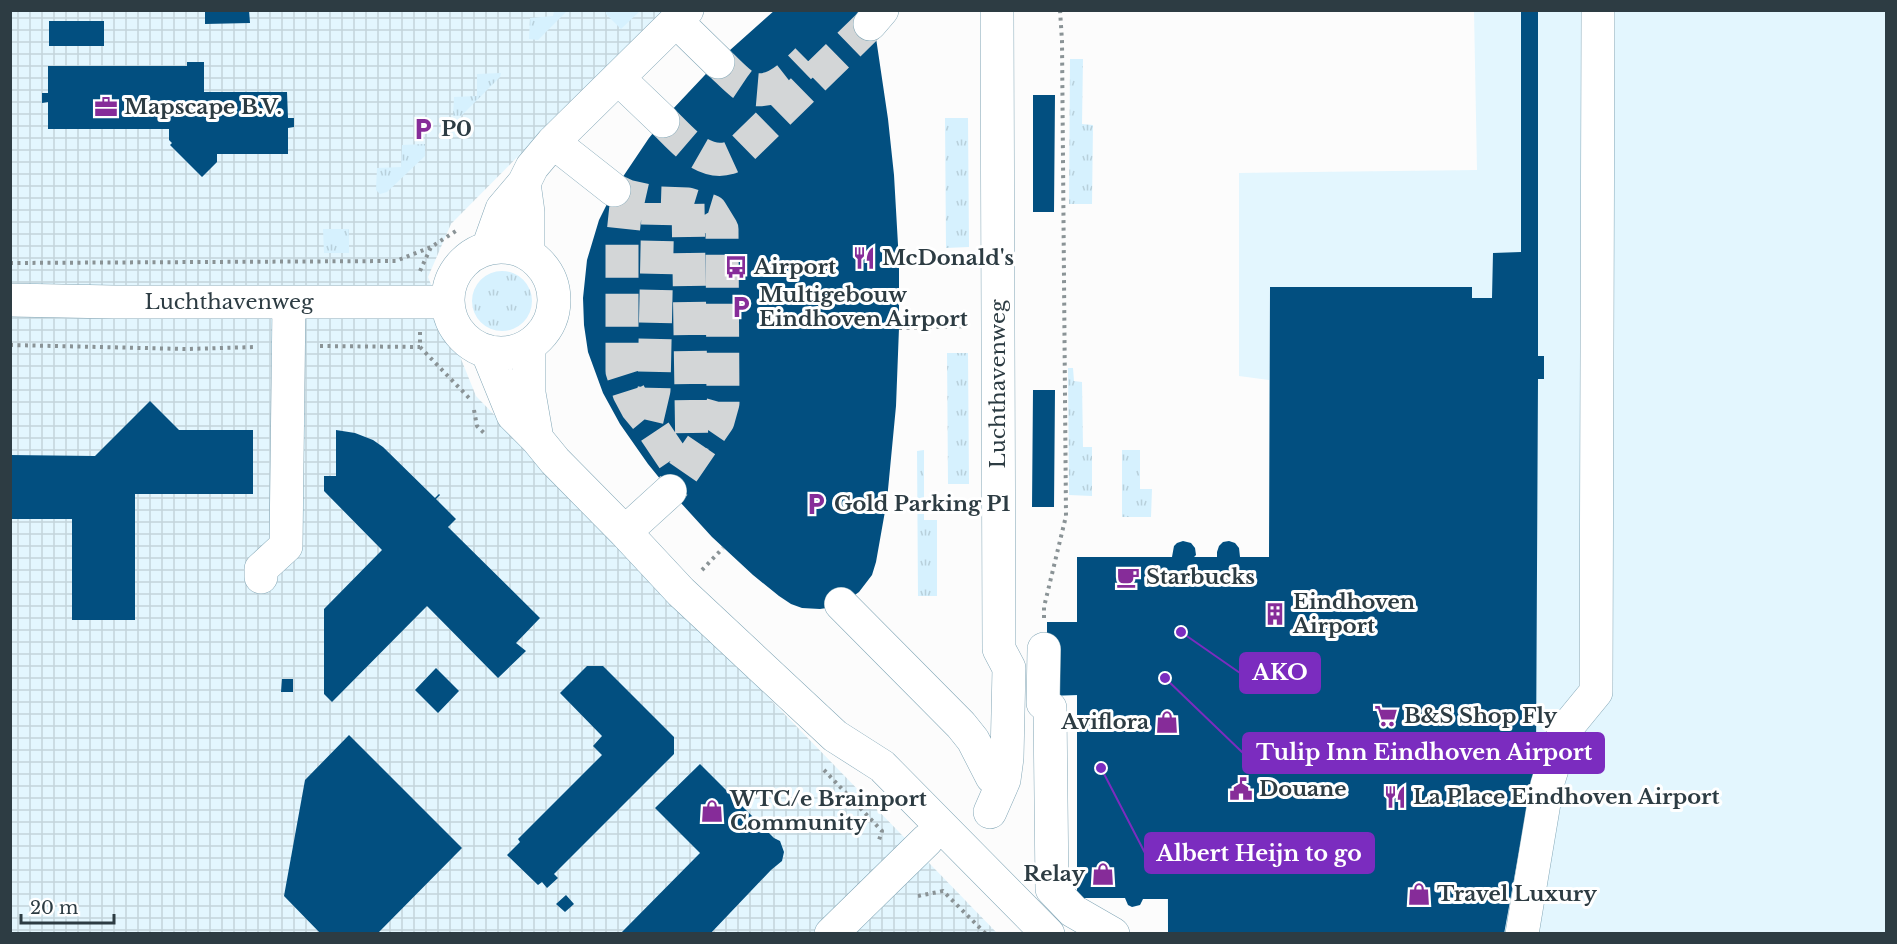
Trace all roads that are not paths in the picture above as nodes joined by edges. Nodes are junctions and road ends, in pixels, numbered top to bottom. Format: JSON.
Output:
{"nodes":[{"id":1,"x":997,"y":10,"type":"edge"},
{"id":2,"x":1598,"y":10,"type":"edge"},
{"id":3,"x":682,"y":16,"type":"edge"},
{"id":4,"x":718,"y":62,"type":"tunnel mouth"},
{"id":5,"x":618,"y":78,"type":"junction"},
{"id":6,"x":663,"y":121,"type":"tunnel mouth"},
{"id":7,"x":553,"y":142,"type":"junction"},
{"id":8,"x":524,"y":183,"type":"junction"},
{"id":9,"x":614,"y":190,"type":"tunnel mouth"},
{"id":10,"x":488,"y":249,"type":"junction"},
{"id":11,"x":528,"y":254,"type":"junction"},
{"id":12,"x":10,"y":300,"type":"edge"},
{"id":13,"x":289,"y":302,"type":"junction"},
{"id":14,"x":448,"y":302,"type":"junction"},
{"id":15,"x":529,"y":346,"type":"junction"},
{"id":16,"x":487,"y":351,"type":"junction"},
{"id":17,"x":537,"y":438,"type":"junction"},
{"id":18,"x":670,"y":491,"type":"tunnel mouth"},
{"id":19,"x":625,"y":532,"type":"junction"},
{"id":20,"x":261,"y":577,"type":"dead end"},
{"id":21,"x":841,"y":604,"type":"dead end"},
{"id":22,"x":999,"y":649,"type":"junction"},
{"id":23,"x":1044,"y":649,"type":"road end"},
{"id":24,"x":835,"y":736,"type":"junction"},
{"id":25,"x":992,"y":777,"type":"junction"},
{"id":26,"x":990,"y":812,"type":"junction"},
{"id":27,"x":927,"y":840,"type":"junction"},
{"id":28,"x":977,"y":862,"type":"junction"},
{"id":29,"x":831,"y":933,"type":"edge"},
{"id":30,"x":1021,"y":933,"type":"edge"},
{"id":31,"x":1048,"y":933,"type":"edge"},
{"id":32,"x":1113,"y":933,"type":"edge"},
{"id":33,"x":1522,"y":933,"type":"edge"}],
"edges":[{"from":1,"to":22,"type":"street","name":"Luchthavenweg"},
{"from":2,"to":33,"type":"street"},
{"from":3,"to":4,"type":"street"},
{"from":3,"to":5,"type":"street"},
{"from":5,"to":6,"type":"street"},
{"from":5,"to":7,"type":"street"},
{"from":7,"to":8,"type":"street"},
{"from":7,"to":9,"type":"street"},
{"from":8,"to":10,"type":"street"},
{"from":8,"to":11,"type":"street"},
{"from":10,"to":11,"type":"street"},
{"from":10,"to":14,"type":"street"},
{"from":11,"to":15,"type":"street"},
{"from":12,"to":13,"type":"street","name":"Luchthavenweg"},
{"from":13,"to":14,"type":"street","name":"Luchthavenweg"},
{"from":13,"to":20,"type":"street"},
{"from":14,"to":16,"type":"street"},
{"from":15,"to":16,"type":"street"},
{"from":15,"to":17,"type":"street"},
{"from":16,"to":17,"type":"street"},
{"from":17,"to":19,"type":"street"},
{"from":18,"to":19,"type":"street"},
{"from":19,"to":24,"type":"street"},
{"from":21,"to":25,"type":"street"},
{"from":22,"to":25,"type":"street","name":"Luchthavenweg"},
{"from":22,"to":26,"type":"street","name":"Luchthavenweg"},
{"from":23,"to":32,"type":"street"},
{"from":24,"to":27,"type":"street"},
{"from":24,"to":28,"type":"street"},
{"from":25,"to":26,"type":"street","name":"Luchthavenweg"},
{"from":26,"to":28,"type":"street","name":"Luchthavenweg"},
{"from":27,"to":29,"type":"street"},
{"from":27,"to":30,"type":"street"},
{"from":28,"to":31,"type":"street"}]}
